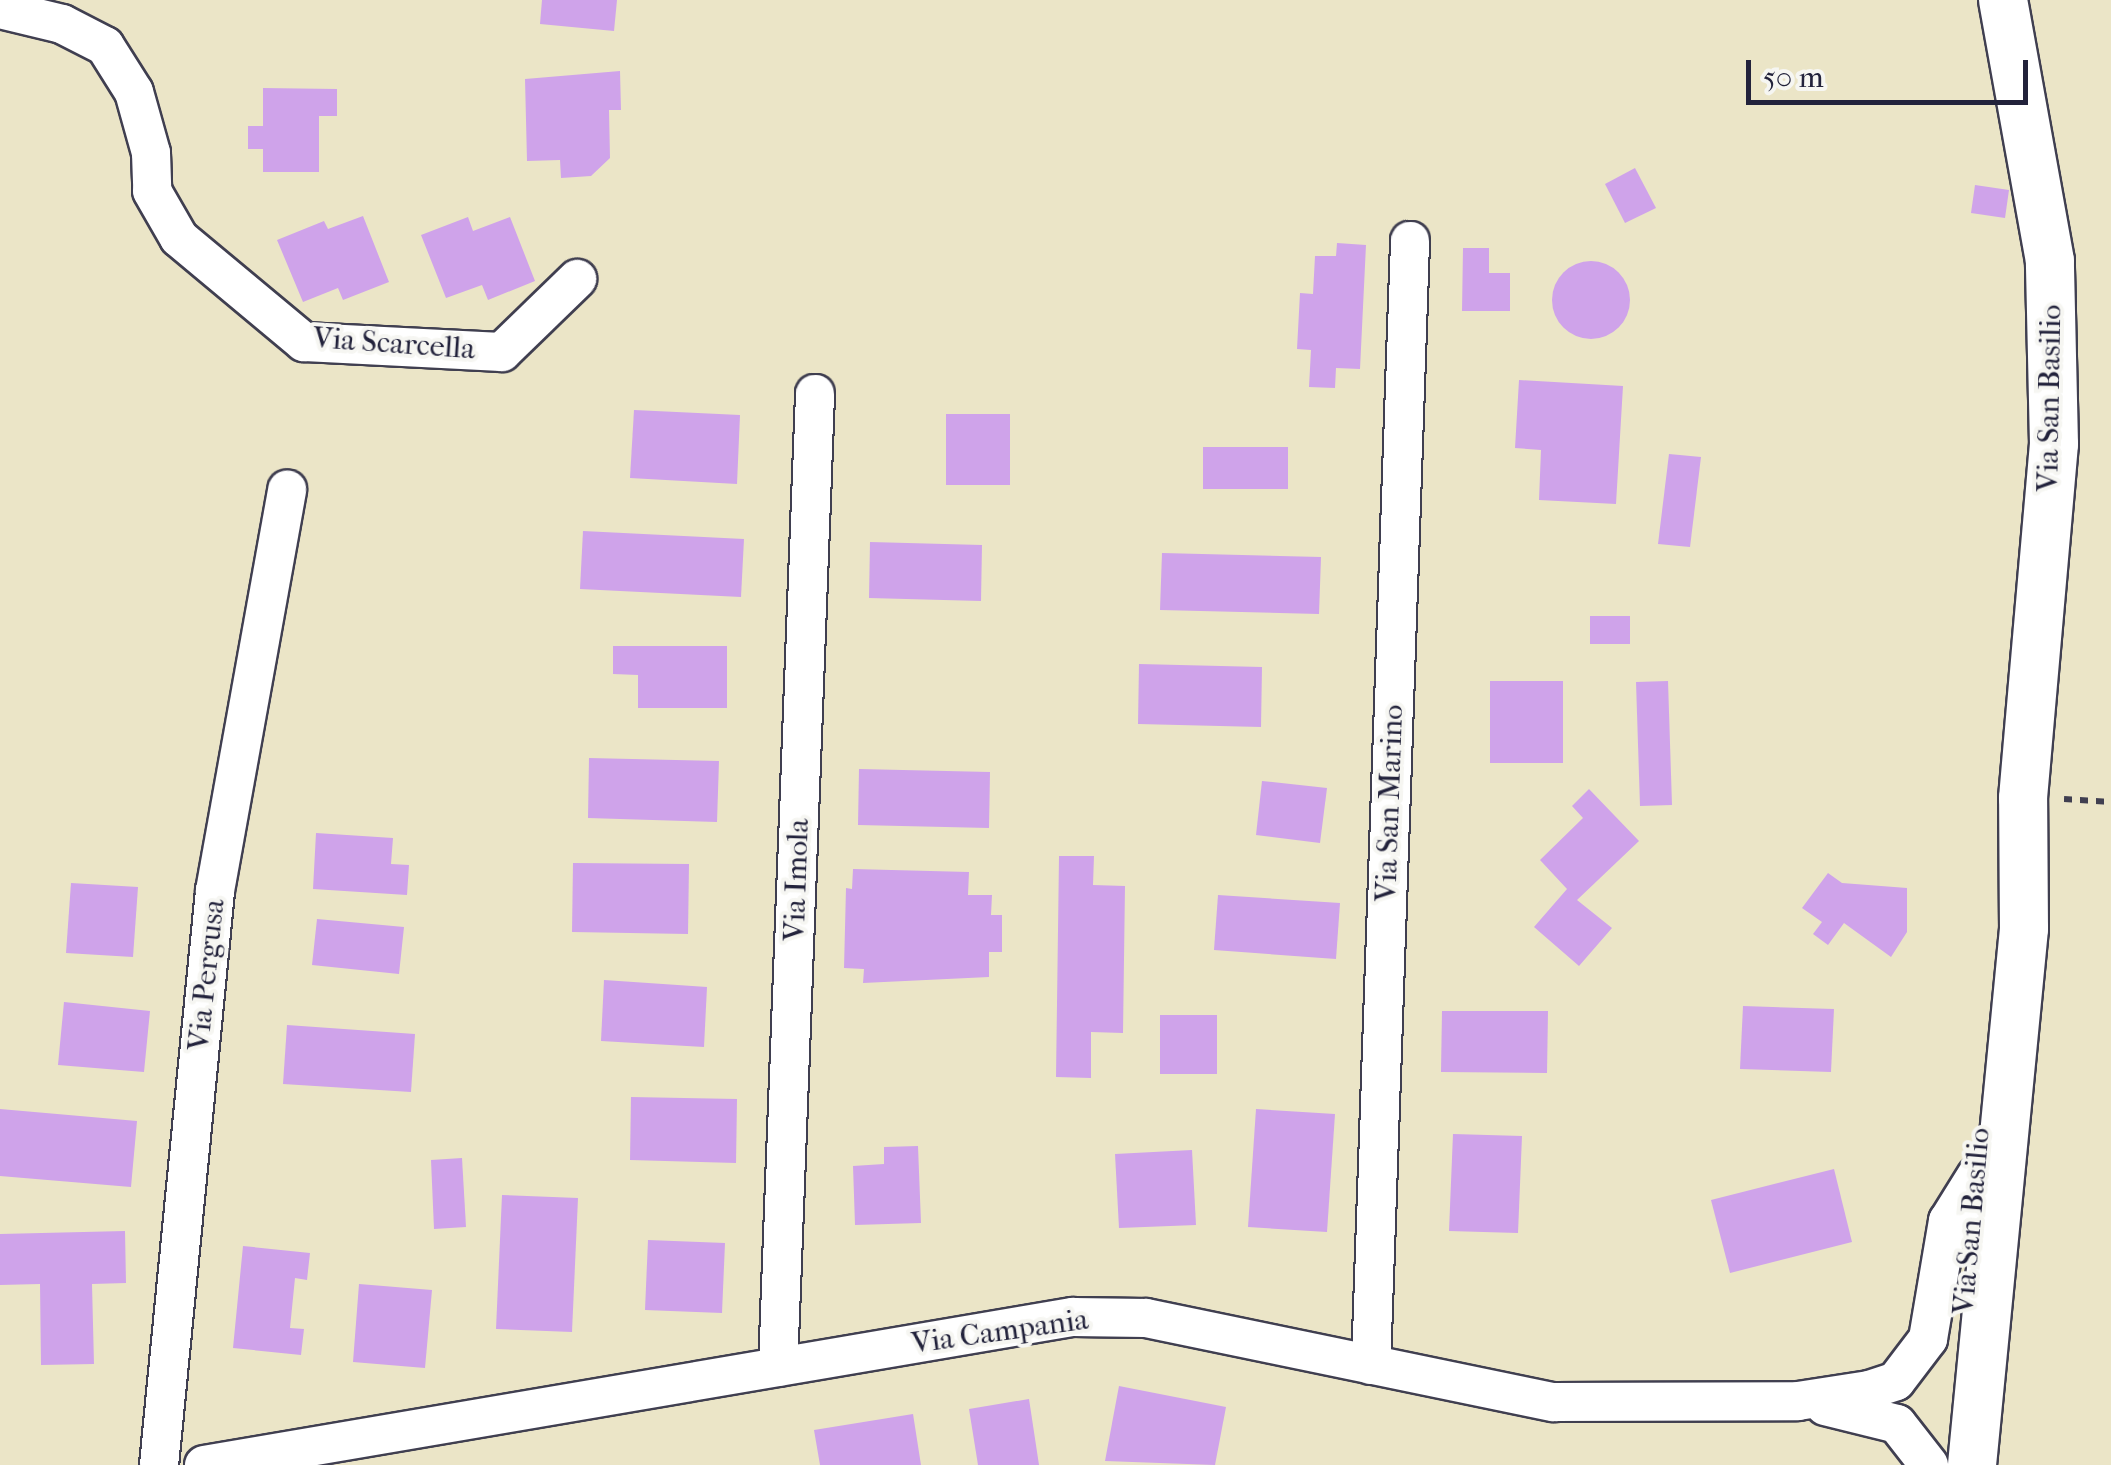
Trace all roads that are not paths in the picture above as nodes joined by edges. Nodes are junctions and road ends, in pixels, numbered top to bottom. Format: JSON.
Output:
{"nodes":[{"id":1,"x":2002,"y":0,"type":"edge"},
{"id":2,"x":0,"y":9,"type":"edge"},
{"id":3,"x":1410,"y":242,"type":"dead end"},
{"id":4,"x":577,"y":279,"type":"dead end"},
{"id":5,"x":815,"y":394,"type":"dead end"},
{"id":6,"x":287,"y":488,"type":"dead end"},
{"id":7,"x":2023,"y":798,"type":"junction"},
{"id":8,"x":1976,"y":1176,"type":"junction"},
{"id":9,"x":1371,"y":1365,"type":"junction"},
{"id":10,"x":778,"y":1366,"type":"junction"},
{"id":11,"x":1798,"y":1401,"type":"junction"},
{"id":12,"x":158,"y":1465,"type":"edge"},
{"id":13,"x":204,"y":1465,"type":"edge"},
{"id":14,"x":1929,"y":1465,"type":"edge"},
{"id":15,"x":1948,"y":1465,"type":"edge"},
{"id":16,"x":1972,"y":1465,"type":"edge"}],
"edges":[{"from":1,"to":7,"type":"street","name":"Via San Basilio"},
{"from":2,"to":4,"type":"street","name":"Via Scarcella"},
{"from":3,"to":9,"type":"street","name":"Via San Marino"},
{"from":5,"to":10,"type":"street","name":"Via Imola"},
{"from":6,"to":12,"type":"street","name":"Via Pergusa"},
{"from":7,"to":8,"type":"street","name":"Via San Basilio"},
{"from":7,"to":16,"type":"street","name":"Via San Basilio"},
{"from":8,"to":11,"type":"street"},
{"from":8,"to":15,"type":"street","name":"Via San Basilio"},
{"from":9,"to":10,"type":"street","name":"Via Campania"},
{"from":9,"to":11,"type":"street","name":"Via Campania"},
{"from":10,"to":13,"type":"street","name":"Via Campania"},
{"from":11,"to":14,"type":"street"}]}
